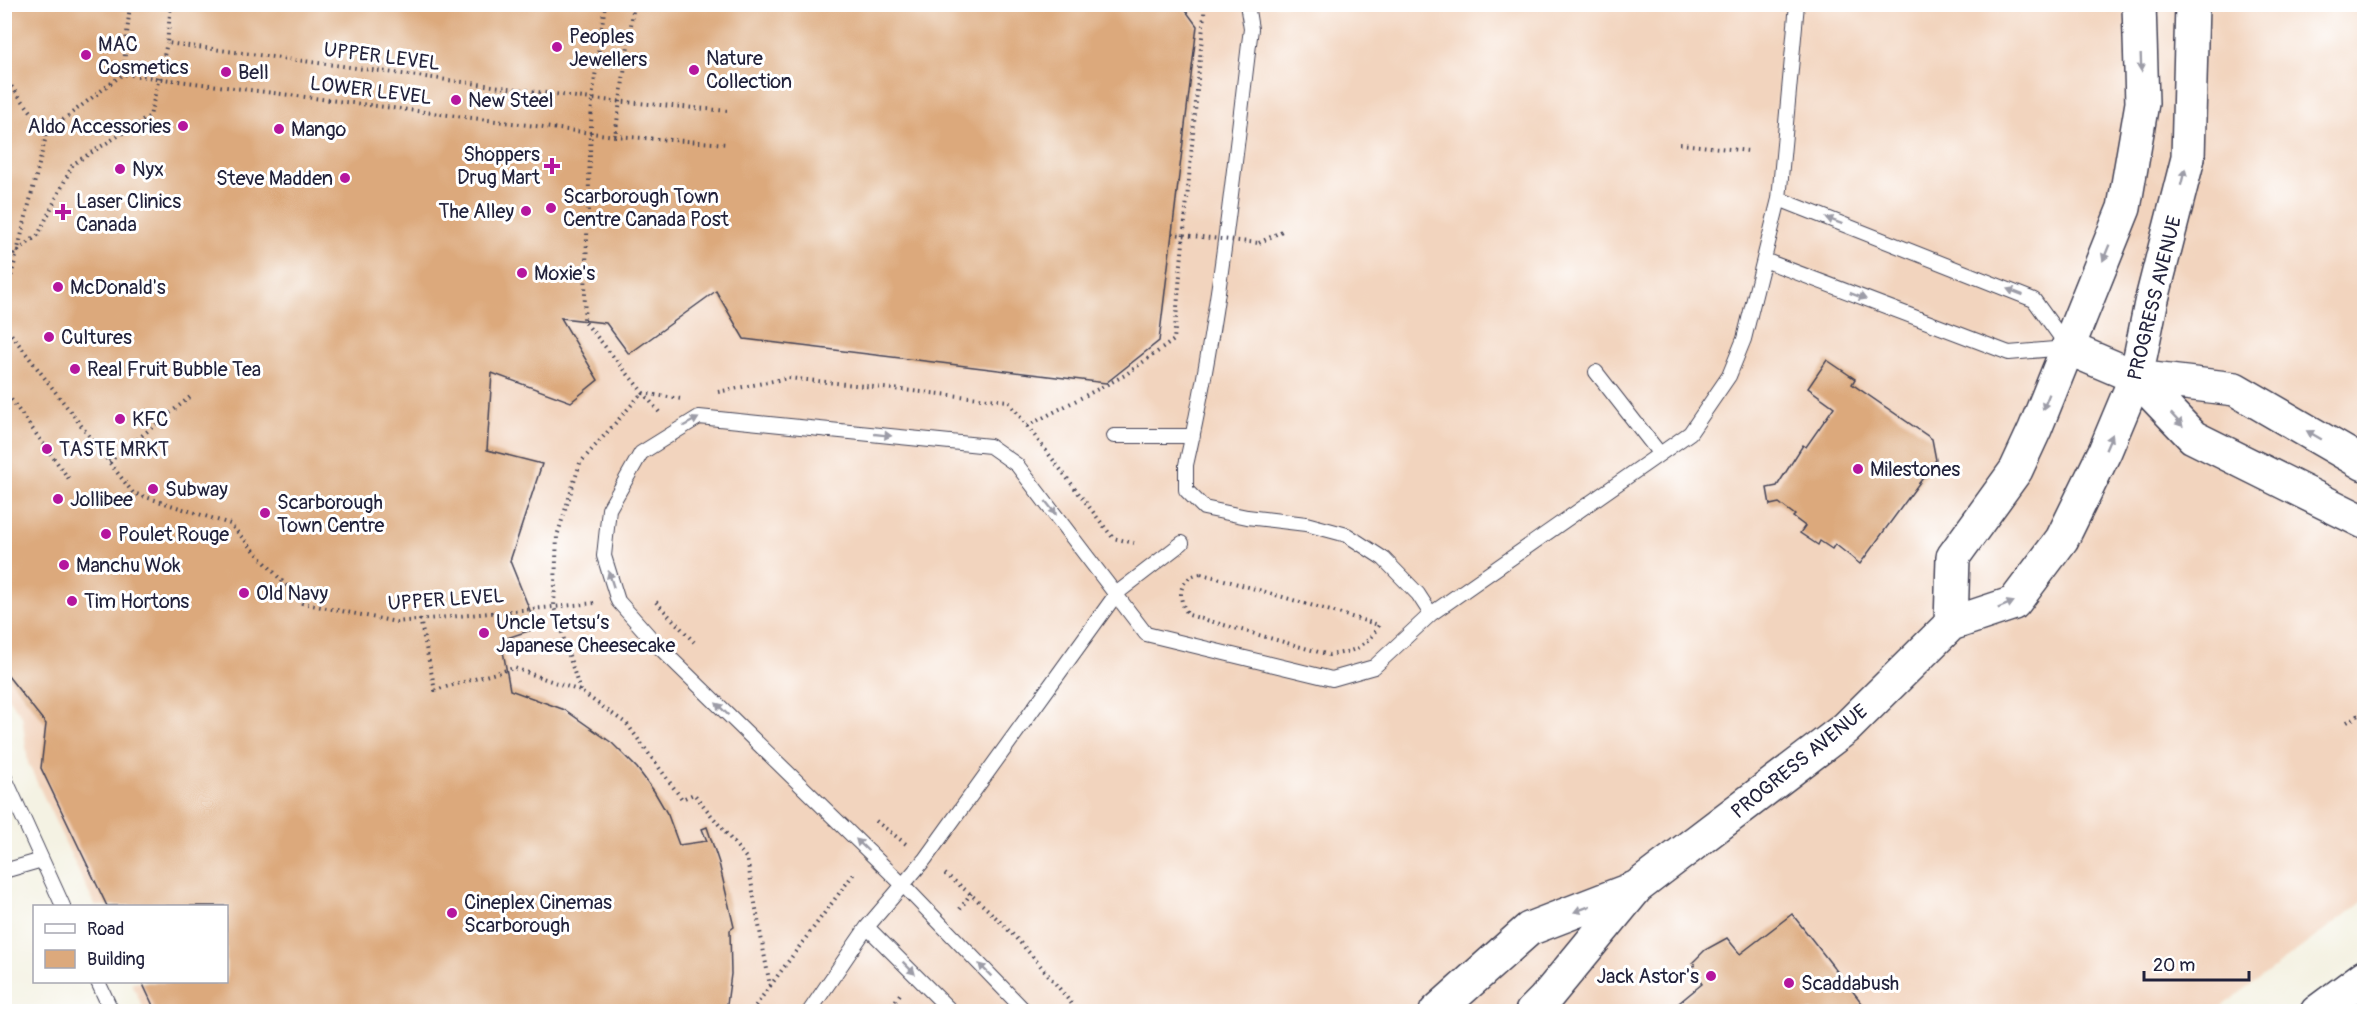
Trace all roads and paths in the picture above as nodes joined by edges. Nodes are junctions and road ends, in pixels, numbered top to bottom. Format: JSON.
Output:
{"nodes":[{"id":1,"x":130,"y":4,"type":"edge"},
{"id":2,"x":171,"y":4,"type":"edge"},
{"id":3,"x":605,"y":4,"type":"edge"},
{"id":4,"x":634,"y":4,"type":"edge"},
{"id":5,"x":1205,"y":4,"type":"edge"},
{"id":6,"x":1247,"y":4,"type":"edge"},
{"id":7,"x":1797,"y":4,"type":"edge"},
{"id":8,"x":2139,"y":4,"type":"edge"},
{"id":9,"x":2192,"y":4,"type":"edge"},
{"id":10,"x":167,"y":43,"type":"junction"},
{"id":11,"x":123,"y":74,"type":"junction"},
{"id":12,"x":4,"y":77,"type":"edge"},
{"id":13,"x":592,"y":99,"type":"junction"},
{"id":14,"x":729,"y":111,"type":"dead end"},
{"id":15,"x":47,"y":132,"type":"junction"},
{"id":16,"x":615,"y":136,"type":"junction"},
{"id":17,"x":728,"y":144,"type":"dead end"},
{"id":18,"x":1680,"y":144,"type":"dead end"},
{"id":19,"x":1749,"y":152,"type":"dead end"},
{"id":20,"x":1779,"y":199,"type":"junction"},
{"id":21,"x":1282,"y":231,"type":"dead end"},
{"id":22,"x":1172,"y":234,"type":"dead end"},
{"id":23,"x":1764,"y":260,"type":"junction"},
{"id":24,"x":4,"y":262,"type":"edge"},
{"id":25,"x":4,"y":306,"type":"edge"},
{"id":26,"x":4,"y":325,"type":"edge"},
{"id":27,"x":2068,"y":348,"type":"junction"},
{"id":28,"x":1596,"y":372,"type":"dead end"},
{"id":29,"x":2136,"y":377,"type":"junction"},
{"id":30,"x":4,"y":390,"type":"edge"},
{"id":31,"x":642,"y":393,"type":"junction"},
{"id":32,"x":707,"y":394,"type":"dead end"},
{"id":33,"x":190,"y":397,"type":"dead end"},
{"id":34,"x":684,"y":399,"type":"dead end"},
{"id":35,"x":1027,"y":426,"type":"junction"},
{"id":36,"x":675,"y":430,"type":"junction"},
{"id":37,"x":1114,"y":436,"type":"dead end"},
{"id":38,"x":1192,"y":436,"type":"junction"},
{"id":39,"x":1660,"y":454,"type":"junction"},
{"id":40,"x":109,"y":462,"type":"junction"},
{"id":41,"x":2364,"y":464,"type":"edge"},
{"id":42,"x":69,"y":479,"type":"dead end"},
{"id":43,"x":2364,"y":522,"type":"edge"},
{"id":44,"x":1134,"y":543,"type":"dead end"},
{"id":45,"x":1182,"y":543,"type":"dead end"},
{"id":46,"x":1214,"y":577,"type":"joint"},
{"id":47,"x":1117,"y":593,"type":"junction"},
{"id":48,"x":618,"y":601,"type":"junction"},
{"id":49,"x":554,"y":607,"type":"junction"},
{"id":50,"x":1431,"y":614,"type":"junction"},
{"id":51,"x":420,"y":619,"type":"junction"},
{"id":52,"x":1951,"y":624,"type":"junction"},
{"id":53,"x":699,"y":648,"type":"dead end"},
{"id":54,"x":580,"y":691,"type":"junction"},
{"id":55,"x":2364,"y":712,"type":"edge"},
{"id":56,"x":2347,"y":722,"type":"dead end"},
{"id":57,"x":4,"y":776,"type":"edge"},
{"id":58,"x":4,"y":788,"type":"edge"},
{"id":59,"x":873,"y":819,"type":"dead end"},
{"id":60,"x":887,"y":829,"type":"junction"},
{"id":61,"x":869,"y":852,"type":"junction"},
{"id":62,"x":925,"y":859,"type":"junction"},
{"id":63,"x":42,"y":860,"type":"junction"},
{"id":64,"x":4,"y":871,"type":"edge"},
{"id":65,"x":904,"y":886,"type":"junction"},
{"id":66,"x":1637,"y":887,"type":"junction"},
{"id":67,"x":63,"y":905,"type":"edge"},
{"id":68,"x":867,"y":927,"type":"junction"},
{"id":69,"x":2364,"y":977,"type":"edge"},
{"id":70,"x":99,"y":983,"type":"edge"},
{"id":71,"x":770,"y":986,"type":"junction"},
{"id":72,"x":1539,"y":1008,"type":"edge"},
{"id":73,"x":112,"y":1011,"type":"edge"},
{"id":74,"x":751,"y":1011,"type":"edge"},
{"id":75,"x":809,"y":1011,"type":"edge"},
{"id":76,"x":952,"y":1011,"type":"edge"},
{"id":77,"x":1026,"y":1011,"type":"edge"},
{"id":78,"x":1078,"y":1011,"type":"edge"},
{"id":79,"x":1436,"y":1011,"type":"edge"},
{"id":80,"x":2317,"y":1011,"type":"edge"}],
"edges":[{"from":1,"to":11,"type":"path"},
{"from":2,"to":10,"type":"path"},
{"from":3,"to":13,"type":"path"},
{"from":4,"to":16,"type":"path"},
{"from":5,"to":35,"type":"path"},
{"from":6,"to":38,"type":"lane"},
{"from":7,"to":20,"type":"lane"},
{"from":8,"to":27,"type":"main road","one_way":true},
{"from":29,"to":9,"type":"main road","name":"PROGRESS AVENUE","one_way":true},
{"from":10,"to":13,"type":"path","name":"UPPER LEVEL"},
{"from":10,"to":24,"type":"path"},
{"from":11,"to":15,"type":"path"},
{"from":11,"to":16,"type":"path","name":"LOWER LEVEL"},
{"from":12,"to":15,"type":"path"},
{"from":13,"to":14,"type":"path","name":"UPPER LEVEL"},
{"from":13,"to":31,"type":"path"},
{"from":15,"to":25,"type":"path"},
{"from":16,"to":17,"type":"path","name":"LOWER LEVEL"},
{"from":18,"to":19,"type":"path"},
{"from":20,"to":23,"type":"lane"},
{"from":27,"to":20,"type":"lane","one_way":true},
{"from":21,"to":22,"type":"path","bridge":true},
{"from":23,"to":27,"type":"lane","one_way":true},
{"from":23,"to":39,"type":"lane"},
{"from":26,"to":40,"type":"path","name":"UPPER LEVEL"},
{"from":27,"to":29,"type":"main road"},
{"from":27,"to":52,"type":"main road","one_way":true},
{"from":28,"to":39,"type":"lane"},
{"from":41,"to":29,"type":"main road","one_way":true},
{"from":29,"to":43,"type":"main road","one_way":true},
{"from":52,"to":29,"type":"main road","name":"PROGRESS AVENUE","one_way":true},
{"from":30,"to":42,"type":"path"},
{"from":31,"to":34,"type":"path"},
{"from":31,"to":36,"type":"path"},
{"from":31,"to":49,"type":"path"},
{"from":32,"to":35,"type":"path"},
{"from":33,"to":40,"type":"path"},
{"from":35,"to":44,"type":"path"},
{"from":36,"to":47,"type":"lane","one_way":true},
{"from":48,"to":36,"type":"lane","one_way":true},
{"from":37,"to":38,"type":"lane"},
{"from":38,"to":50,"type":"lane"},
{"from":39,"to":50,"type":"lane"},
{"from":40,"to":51,"type":"path","name":"UPPER LEVEL"},
{"from":45,"to":47,"type":"lane"},
{"from":46,"to":46,"type":"path"},
{"from":47,"to":50,"type":"lane"},
{"from":47,"to":62,"type":"lane"},
{"from":48,"to":49,"type":"path","name":"UPPER LEVEL"},
{"from":48,"to":53,"type":"path","name":"UPPER LEVEL"},
{"from":61,"to":48,"type":"lane","one_way":true},
{"from":49,"to":51,"type":"path","name":"UPPER LEVEL"},
{"from":49,"to":54,"type":"path"},
{"from":51,"to":54,"type":"path"},
{"from":52,"to":66,"type":"main road","name":"PROGRESS AVENUE"},
{"from":54,"to":71,"type":"path"},
{"from":55,"to":56,"type":"path"},
{"from":57,"to":63,"type":"lane"},
{"from":58,"to":63,"type":"lane"},
{"from":59,"to":60,"type":"path"},
{"from":60,"to":61,"type":"path"},
{"from":60,"to":62,"type":"path"},
{"from":61,"to":65,"type":"lane"},
{"from":61,"to":71,"type":"path"},
{"from":62,"to":65,"type":"lane"},
{"from":62,"to":78,"type":"path"},
{"from":63,"to":64,"type":"lane"},
{"from":63,"to":67,"type":"lane"},
{"from":65,"to":68,"type":"lane"},
{"from":77,"to":65,"type":"lane","one_way":true},
{"from":66,"to":72,"type":"main road","name":"PROGRESS AVENUE"},
{"from":66,"to":79,"type":"main road","name":"PROGRESS AVENUE","one_way":true},
{"from":68,"to":75,"type":"lane"},
{"from":68,"to":76,"type":"lane","one_way":true},
{"from":69,"to":80,"type":"main road"},
{"from":70,"to":73,"type":"lane"},
{"from":71,"to":74,"type":"path"}]}
